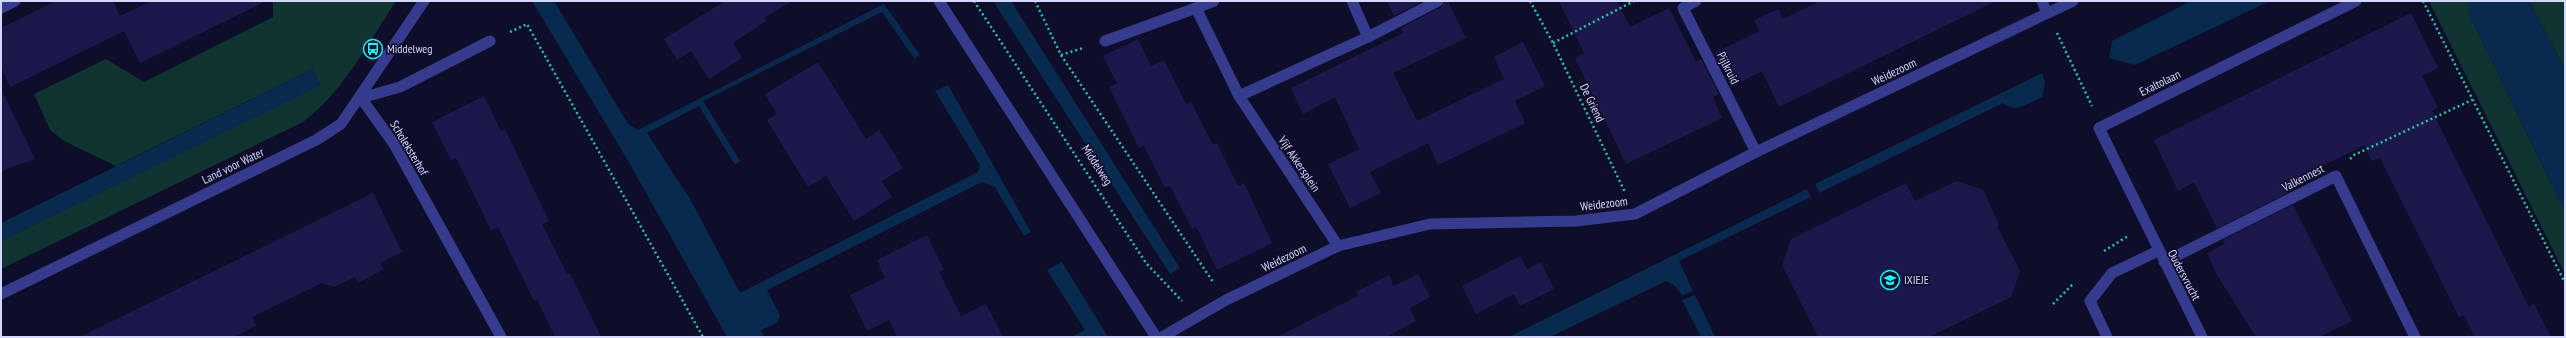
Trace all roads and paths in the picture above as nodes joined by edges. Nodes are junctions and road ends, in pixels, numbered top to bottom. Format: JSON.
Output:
{"nodes":[{"id":1,"x":15,"y":1,"type":"edge"},
{"id":2,"x":424,"y":1,"type":"edge"},
{"id":3,"x":939,"y":1,"type":"edge"},
{"id":4,"x":974,"y":1,"type":"edge"},
{"id":5,"x":1035,"y":1,"type":"edge"},
{"id":6,"x":1214,"y":1,"type":"edge"},
{"id":7,"x":1352,"y":1,"type":"edge"},
{"id":8,"x":1438,"y":1,"type":"edge"},
{"id":9,"x":1530,"y":1,"type":"edge"},
{"id":10,"x":1634,"y":1,"type":"edge"},
{"id":11,"x":1696,"y":1,"type":"edge"},
{"id":12,"x":2042,"y":1,"type":"edge"},
{"id":13,"x":2073,"y":1,"type":"edge"},
{"id":14,"x":2356,"y":1,"type":"edge"},
{"id":15,"x":2423,"y":1,"type":"edge"},
{"id":16,"x":1,"y":8,"type":"edge"},
{"id":17,"x":1196,"y":8,"type":"junction"},
{"id":18,"x":2047,"y":13,"type":"junction"},
{"id":19,"x":1368,"y":37,"type":"junction"},
{"id":20,"x":490,"y":41,"type":"joint"},
{"id":21,"x":1105,"y":41,"type":"dead end"},
{"id":22,"x":1553,"y":43,"type":"junction"},
{"id":23,"x":1239,"y":96,"type":"junction"},
{"id":24,"x":361,"y":98,"type":"junction"},
{"id":25,"x":2472,"y":100,"type":"junction"},
{"id":26,"x":2102,"y":126,"type":"junction"},
{"id":27,"x":1756,"y":152,"type":"junction"},
{"id":28,"x":2336,"y":176,"type":"junction"},
{"id":29,"x":1636,"y":214,"type":"junction"},
{"id":30,"x":1338,"y":246,"type":"junction"},
{"id":31,"x":2158,"y":251,"type":"junction"},
{"id":32,"x":2164,"y":262,"type":"junction"},
{"id":33,"x":2565,"y":283,"type":"edge"},
{"id":34,"x":1,"y":294,"type":"edge"},
{"id":35,"x":1226,"y":300,"type":"junction"},
{"id":36,"x":1197,"y":317,"type":"junction"},
{"id":37,"x":501,"y":337,"type":"edge"},
{"id":38,"x":703,"y":337,"type":"edge"},
{"id":39,"x":1156,"y":337,"type":"edge"},
{"id":40,"x":1162,"y":337,"type":"edge"},
{"id":41,"x":2107,"y":337,"type":"edge"},
{"id":42,"x":2202,"y":337,"type":"edge"},
{"id":43,"x":2415,"y":337,"type":"edge"}],
"edges":[{"from":1,"to":16,"type":"street"},
{"from":2,"to":24,"type":"street","name":"Land voor Water"},
{"from":3,"to":39,"type":"street"},
{"from":4,"to":36,"type":"path","name":"Middelweg"},
{"from":5,"to":35,"type":"path"},
{"from":6,"to":17,"type":"street"},
{"from":7,"to":19,"type":"street"},
{"from":8,"to":19,"type":"street"},
{"from":9,"to":22,"type":"path","name":"De Griend"},
{"from":10,"to":22,"type":"path"},
{"from":11,"to":27,"type":"street","name":"Pijlkruid"},
{"from":12,"to":18,"type":"street"},
{"from":13,"to":18,"type":"street","name":"Weidezoom"},
{"from":14,"to":26,"type":"street","name":"Exaltolaan"},
{"from":15,"to":25,"type":"path"},
{"from":17,"to":21,"type":"street"},
{"from":17,"to":23,"type":"street","name":"Vijf Akkersplein"},
{"from":18,"to":26,"type":"path"},
{"from":18,"to":27,"type":"street","name":"Weidezoom"},
{"from":19,"to":23,"type":"street"},
{"from":20,"to":24,"type":"street"},
{"from":20,"to":38,"type":"path"},
{"from":22,"to":29,"type":"path","name":"De Griend"},
{"from":23,"to":30,"type":"street","name":"Vijf Akkersplein"},
{"from":24,"to":34,"type":"street","name":"Land voor Water"},
{"from":24,"to":37,"type":"street","name":"Scholeksterhof"},
{"from":25,"to":28,"type":"path"},
{"from":25,"to":33,"type":"path"},
{"from":26,"to":31,"type":"street"},
{"from":27,"to":29,"type":"street","name":"Weidezoom"},
{"from":28,"to":32,"type":"street","name":"Valkennest"},
{"from":28,"to":43,"type":"street","name":"Valkennest"},
{"from":29,"to":30,"type":"street","name":"Weidezoom"},
{"from":30,"to":35,"type":"street","name":"Weidezoom"},
{"from":31,"to":32,"type":"street","name":"Oudersvrucht"},
{"from":31,"to":41,"type":"street","name":"Oudersvrucht"},
{"from":32,"to":42,"type":"street","name":"Oudersvrucht"},
{"from":35,"to":36,"type":"street","name":"Weidezoom"},
{"from":36,"to":40,"type":"street","name":"Weidezoom"}]}
